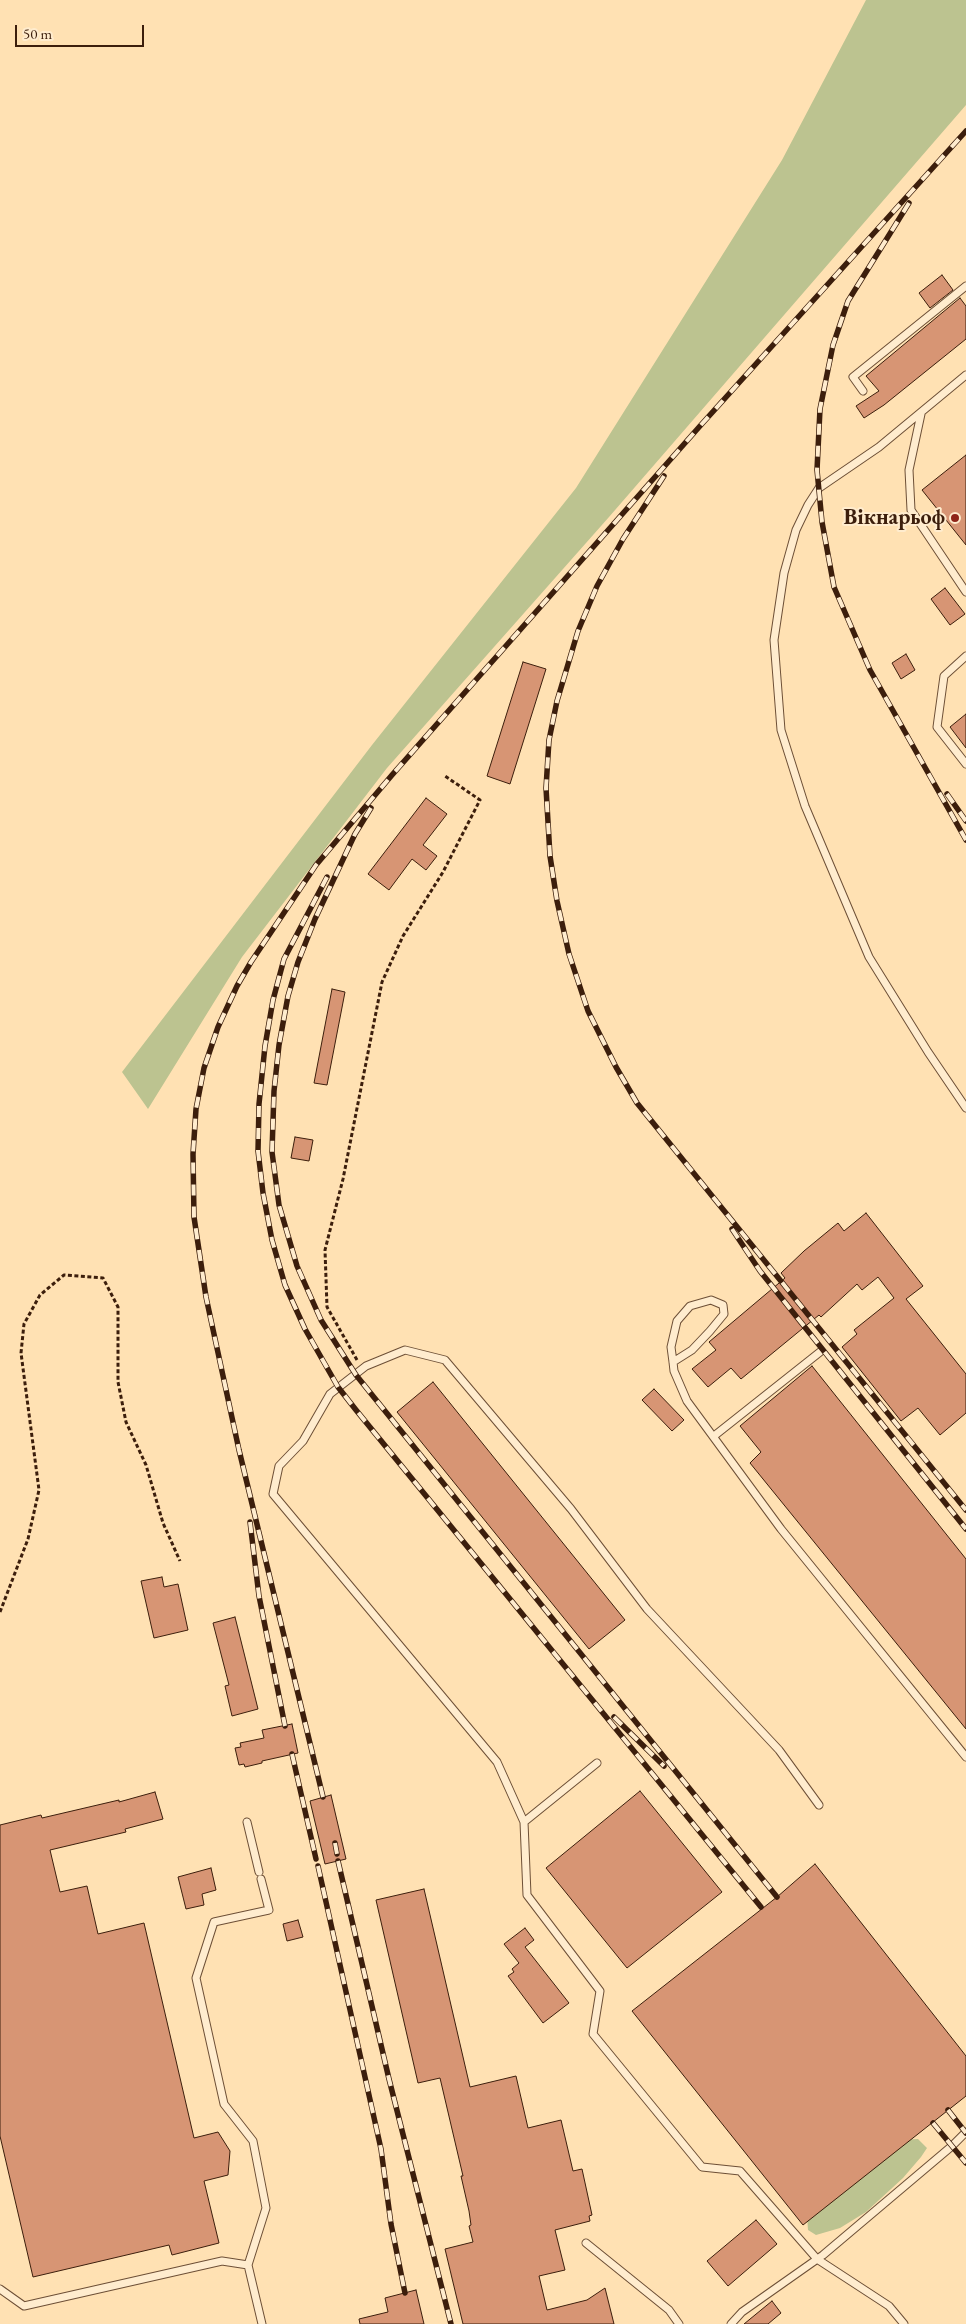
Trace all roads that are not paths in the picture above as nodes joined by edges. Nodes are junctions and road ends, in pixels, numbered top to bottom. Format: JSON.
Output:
{"nodes":[{"id":1,"x":966,"y":286,"type":"edge"},
{"id":2,"x":966,"y":375,"type":"edge"},
{"id":3,"x":863,"y":391,"type":"dead end"},
{"id":4,"x":921,"y":414,"type":"junction"},
{"id":5,"x":966,"y":592,"type":"edge"},
{"id":6,"x":966,"y":656,"type":"edge"},
{"id":7,"x":966,"y":764,"type":"edge"},
{"id":8,"x":966,"y":1108,"type":"edge"},
{"id":9,"x":820,"y":1352,"type":"dead end"},
{"id":10,"x":673,"y":1362,"type":"junction"},
{"id":11,"x":714,"y":1436,"type":"junction"},
{"id":12,"x":966,"y":1757,"type":"edge"},
{"id":13,"x":597,"y":1763,"type":"dead end"},
{"id":14,"x":819,"y":1805,"type":"dead end"},
{"id":15,"x":247,"y":1822,"type":"dead end"},
{"id":16,"x":524,"y":1822,"type":"junction"},
{"id":17,"x":966,"y":2132,"type":"edge"},
{"id":18,"x":586,"y":2243,"type":"dead end"},
{"id":19,"x":817,"y":2259,"type":"junction"},
{"id":20,"x":248,"y":2265,"type":"junction"},
{"id":21,"x":0,"y":2289,"type":"edge"},
{"id":22,"x":262,"y":2324,"type":"edge"},
{"id":23,"x":679,"y":2324,"type":"edge"},
{"id":24,"x":731,"y":2324,"type":"edge"},
{"id":25,"x":904,"y":2324,"type":"edge"}],
"edges":[{"from":1,"to":3,"type":"lane"},
{"from":2,"to":4,"type":"lane"},
{"from":4,"to":5,"type":"lane"},
{"from":4,"to":8,"type":"lane"},
{"from":6,"to":7,"type":"lane"},
{"from":9,"to":11,"type":"lane"},
{"from":10,"to":10,"type":"lane"},
{"from":10,"to":11,"type":"lane"},
{"from":11,"to":12,"type":"lane"},
{"from":13,"to":16,"type":"lane"},
{"from":14,"to":16,"type":"lane"},
{"from":15,"to":20,"type":"lane"},
{"from":16,"to":19,"type":"lane"},
{"from":17,"to":19,"type":"lane"},
{"from":18,"to":23,"type":"lane"},
{"from":19,"to":24,"type":"lane"},
{"from":19,"to":25,"type":"lane"},
{"from":20,"to":21,"type":"lane"},
{"from":20,"to":22,"type":"lane"}]}
